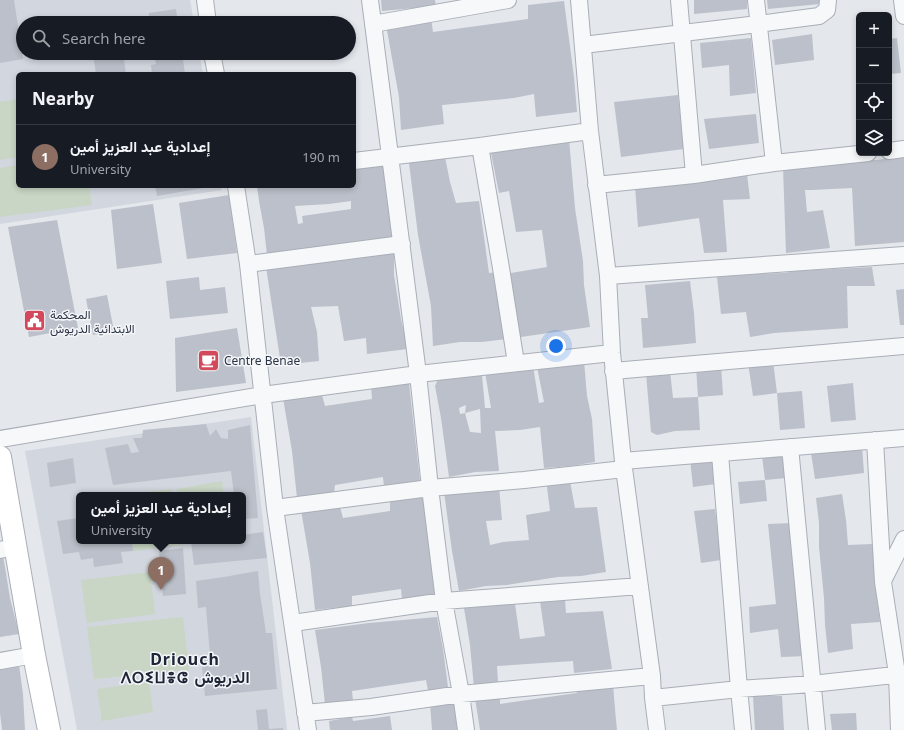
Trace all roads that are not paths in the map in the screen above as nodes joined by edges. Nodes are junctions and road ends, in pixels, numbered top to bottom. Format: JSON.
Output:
{"nodes":[{"id":1,"x":205,"y":0,"type":"edge"},
{"id":2,"x":370,"y":0,"type":"edge"},
{"id":3,"x":508,"y":0,"type":"edge"},
{"id":4,"x":580,"y":0,"type":"edge"},
{"id":5,"x":679,"y":0,"type":"edge"},
{"id":6,"x":756,"y":0,"type":"edge"},
{"id":7,"x":828,"y":0,"type":"edge"},
{"id":8,"x":902,"y":0,"type":"edge"},
{"id":9,"x":207,"y":16,"type":"edge"},
{"id":10,"x":904,"y":16,"type":"edge"},
{"id":11,"x":373,"y":24,"type":"junction"},
{"id":12,"x":758,"y":24,"type":"junction"},
{"id":13,"x":682,"y":33,"type":"junction"},
{"id":14,"x":583,"y":45,"type":"junction"},
{"id":15,"x":213,"y":60,"type":"edge"},
{"id":16,"x":216,"y":72,"type":"edge"},
{"id":17,"x":590,"y":131,"type":"junction"},
{"id":18,"x":480,"y":146,"type":"junction"},
{"id":19,"x":904,"y":149,"type":"edge"},
{"id":20,"x":892,"y":151,"type":"edge"},
{"id":21,"x":856,"y":154,"type":"edge"},
{"id":22,"x":390,"y":157,"type":"junction"},
{"id":23,"x":356,"y":161,"type":"edge"},
{"id":24,"x":774,"y":163,"type":"junction"},
{"id":25,"x":694,"y":175,"type":"junction"},
{"id":26,"x":596,"y":185,"type":"junction"},
{"id":27,"x":236,"y":188,"type":"edge"},
{"id":28,"x":402,"y":244,"type":"junction"},
{"id":29,"x":904,"y":255,"type":"edge"},
{"id":30,"x":248,"y":264,"type":"junction"},
{"id":31,"x":608,"y":276,"type":"junction"},
{"id":32,"x":904,"y":346,"type":"edge"},
{"id":33,"x":612,"y":354,"type":"junction"},
{"id":34,"x":516,"y":363,"type":"junction"},
{"id":35,"x":613,"y":371,"type":"junction"},
{"id":36,"x":418,"y":374,"type":"junction"},
{"id":37,"x":263,"y":395,"type":"junction"},
{"id":38,"x":904,"y":438,"type":"edge"},
{"id":39,"x":0,"y":439,"type":"edge"},
{"id":40,"x":875,"y":440,"type":"junction"},
{"id":41,"x":790,"y":447,"type":"junction"},
{"id":42,"x":720,"y":454,"type":"junction"},
{"id":43,"x":0,"y":457,"type":"edge"},
{"id":44,"x":623,"y":465,"type":"junction"},
{"id":45,"x":430,"y":488,"type":"junction"},
{"id":46,"x":275,"y":508,"type":"junction"},
{"id":47,"x":904,"y":539,"type":"edge"},
{"id":48,"x":8,"y":548,"type":"edge"},
{"id":49,"x":883,"y":582,"type":"junction"},
{"id":50,"x":640,"y":586,"type":"junction"},
{"id":51,"x":444,"y":600,"type":"junction"},
{"id":52,"x":293,"y":623,"type":"junction"},
{"id":53,"x":34,"y":655,"type":"junction"},
{"id":54,"x":0,"y":661,"type":"edge"},
{"id":55,"x":900,"y":674,"type":"edge"},
{"id":56,"x":652,"y":676,"type":"junction"},
{"id":57,"x":812,"y":684,"type":"junction"},
{"id":58,"x":739,"y":689,"type":"junction"},
{"id":59,"x":461,"y":694,"type":"junction"},
{"id":60,"x":654,"y":698,"type":"junction"},
{"id":61,"x":305,"y":713,"type":"junction"},
{"id":62,"x":49,"y":730,"type":"edge"},
{"id":63,"x":308,"y":730,"type":"edge"},
{"id":64,"x":466,"y":730,"type":"edge"},
{"id":65,"x":657,"y":730,"type":"edge"},
{"id":66,"x":743,"y":730,"type":"edge"},
{"id":67,"x":817,"y":730,"type":"edge"},
{"id":68,"x":899,"y":730,"type":"edge"}],
"edges":[{"from":1,"to":9,"type":"street"},
{"from":2,"to":11,"type":"street"},
{"from":3,"to":11,"type":"street"},
{"from":4,"to":14,"type":"street"},
{"from":5,"to":13,"type":"street"},
{"from":6,"to":12,"type":"street"},
{"from":7,"to":12,"type":"street"},
{"from":8,"to":10,"type":"street"},
{"from":11,"to":22,"type":"street"},
{"from":12,"to":13,"type":"street"},
{"from":12,"to":24,"type":"street"},
{"from":13,"to":14,"type":"street"},
{"from":13,"to":25,"type":"street"},
{"from":14,"to":17,"type":"street"},
{"from":15,"to":16,"type":"street"},
{"from":17,"to":18,"type":"street"},
{"from":17,"to":26,"type":"street"},
{"from":18,"to":22,"type":"street"},
{"from":18,"to":34,"type":"street"},
{"from":19,"to":20,"type":"street"},
{"from":21,"to":24,"type":"street"},
{"from":22,"to":23,"type":"street"},
{"from":22,"to":28,"type":"street"},
{"from":24,"to":25,"type":"street"},
{"from":25,"to":26,"type":"street"},
{"from":26,"to":31,"type":"street"},
{"from":27,"to":30,"type":"street"},
{"from":28,"to":30,"type":"street"},
{"from":28,"to":36,"type":"street"},
{"from":29,"to":31,"type":"street"},
{"from":30,"to":37,"type":"street"},
{"from":31,"to":33,"type":"street"},
{"from":32,"to":35,"type":"street"},
{"from":33,"to":34,"type":"street"},
{"from":33,"to":35,"type":"street"},
{"from":34,"to":36,"type":"street"},
{"from":35,"to":44,"type":"street"},
{"from":36,"to":37,"type":"street"},
{"from":36,"to":45,"type":"street"},
{"from":37,"to":39,"type":"street"},
{"from":37,"to":46,"type":"street"},
{"from":38,"to":40,"type":"street"},
{"from":40,"to":41,"type":"street"},
{"from":40,"to":49,"type":"street"},
{"from":41,"to":42,"type":"street"},
{"from":41,"to":57,"type":"street"},
{"from":42,"to":44,"type":"street"},
{"from":42,"to":58,"type":"street"},
{"from":43,"to":48,"type":"street"},
{"from":44,"to":45,"type":"street"},
{"from":44,"to":50,"type":"street"},
{"from":45,"to":46,"type":"street"},
{"from":45,"to":51,"type":"street"},
{"from":46,"to":52,"type":"street"},
{"from":47,"to":49,"type":"street"},
{"from":48,"to":53,"type":"street"},
{"from":49,"to":55,"type":"street"},
{"from":50,"to":51,"type":"street"},
{"from":50,"to":56,"type":"street"},
{"from":51,"to":52,"type":"street"},
{"from":51,"to":59,"type":"street"},
{"from":52,"to":61,"type":"street"},
{"from":53,"to":54,"type":"street"},
{"from":53,"to":62,"type":"street"},
{"from":55,"to":57,"type":"street"},
{"from":55,"to":68,"type":"street"},
{"from":56,"to":59,"type":"street"},
{"from":56,"to":60,"type":"street"},
{"from":57,"to":58,"type":"street"},
{"from":57,"to":67,"type":"street"},
{"from":58,"to":60,"type":"street"},
{"from":58,"to":66,"type":"street"},
{"from":59,"to":61,"type":"street"},
{"from":59,"to":64,"type":"street"},
{"from":60,"to":65,"type":"street"},
{"from":61,"to":63,"type":"street"}]}
